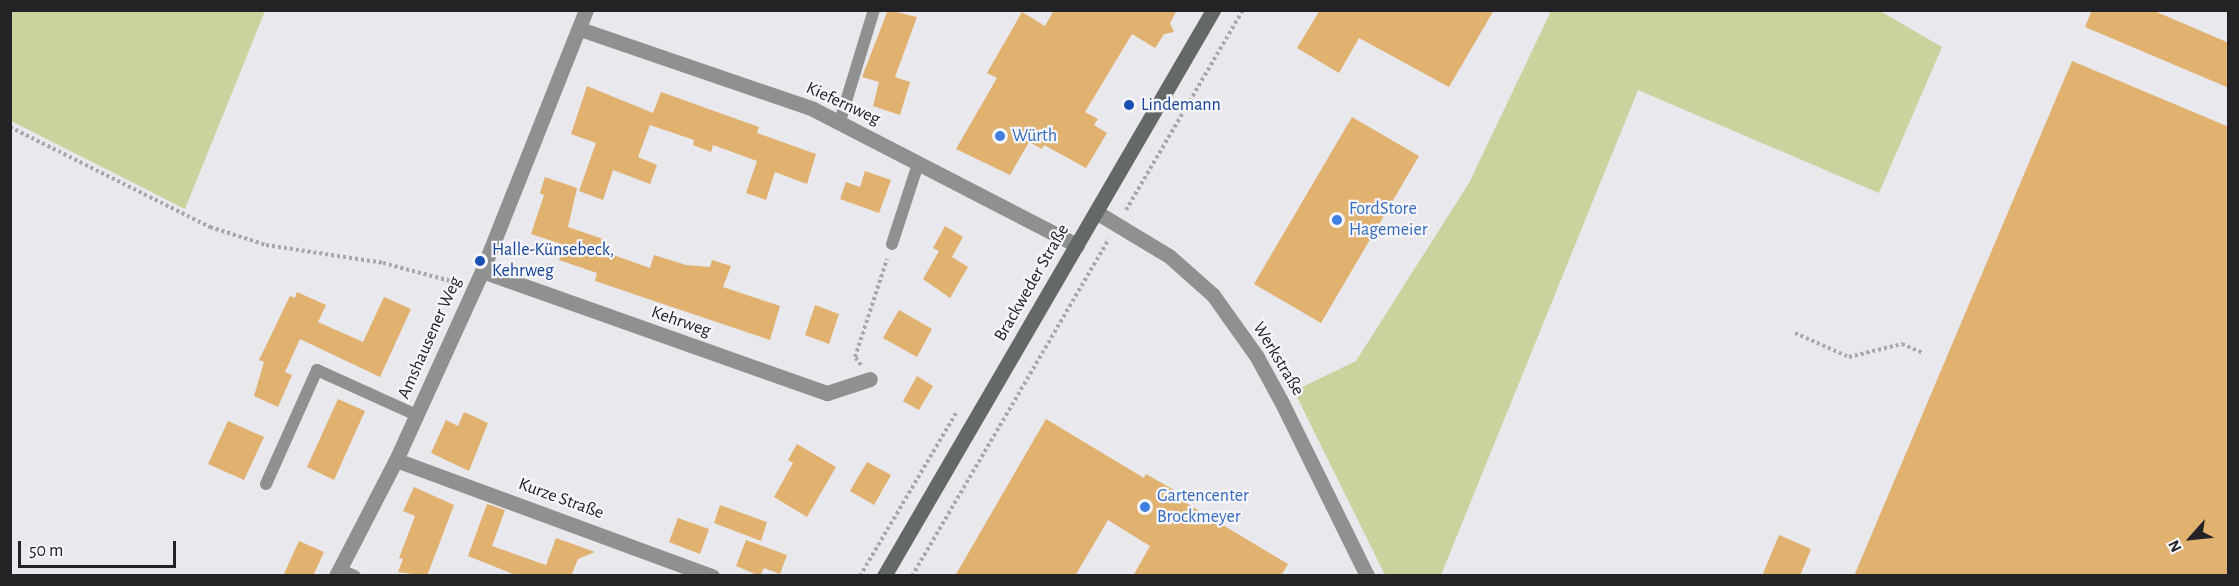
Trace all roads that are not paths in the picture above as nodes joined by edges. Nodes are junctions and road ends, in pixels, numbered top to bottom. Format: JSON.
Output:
{"nodes":[{"id":1,"x":586,"y":10,"type":"edge"},
{"id":2,"x":874,"y":10,"type":"edge"},
{"id":3,"x":1213,"y":10,"type":"edge"},
{"id":4,"x":580,"y":29,"type":"junction"},
{"id":5,"x":840,"y":121,"type":"junction"},
{"id":6,"x":918,"y":164,"type":"junction"},
{"id":7,"x":1096,"y":212,"type":"junction"},
{"id":8,"x":892,"y":244,"type":"road end"},
{"id":9,"x":1077,"y":245,"type":"junction"},
{"id":10,"x":482,"y":271,"type":"junction"},
{"id":11,"x":870,"y":379,"type":"road end"},
{"id":12,"x":416,"y":415,"type":"junction"},
{"id":13,"x":396,"y":460,"type":"junction"},
{"id":14,"x":266,"y":484,"type":"dead end"},
{"id":15,"x":338,"y":573,"type":"edge"},
{"id":16,"x":355,"y":576,"type":"edge"},
{"id":17,"x":712,"y":576,"type":"edge"},
{"id":18,"x":884,"y":576,"type":"edge"},
{"id":19,"x":1367,"y":576,"type":"edge"}],
"edges":[{"from":1,"to":4,"type":"street","name":"Amshausener Weg"},
{"from":2,"to":5,"type":"lane"},
{"from":3,"to":7,"type":"street","name":"Brackweder Straße"},
{"from":4,"to":5,"type":"street","name":"Kiefernweg"},
{"from":4,"to":10,"type":"street","name":"Amshausener Weg"},
{"from":5,"to":6,"type":"street","name":"Kiefernweg"},
{"from":6,"to":8,"type":"lane"},
{"from":6,"to":9,"type":"street","name":"Kiefernweg"},
{"from":7,"to":9,"type":"street","name":"Brackweder Straße"},
{"from":7,"to":19,"type":"street","name":"Werkstraße"},
{"from":9,"to":18,"type":"street","name":"Brackweder Straße"},
{"from":10,"to":11,"type":"street","name":"Kehrweg"},
{"from":10,"to":12,"type":"street","name":"Amshausener Weg"},
{"from":12,"to":13,"type":"street","name":"Amshausener Weg"},
{"from":12,"to":14,"type":"lane"},
{"from":13,"to":15,"type":"street","name":"Amshausener Weg"},
{"from":13,"to":17,"type":"street","name":"Kurze Straße"},
{"from":15,"to":16,"type":"lane"}]}
